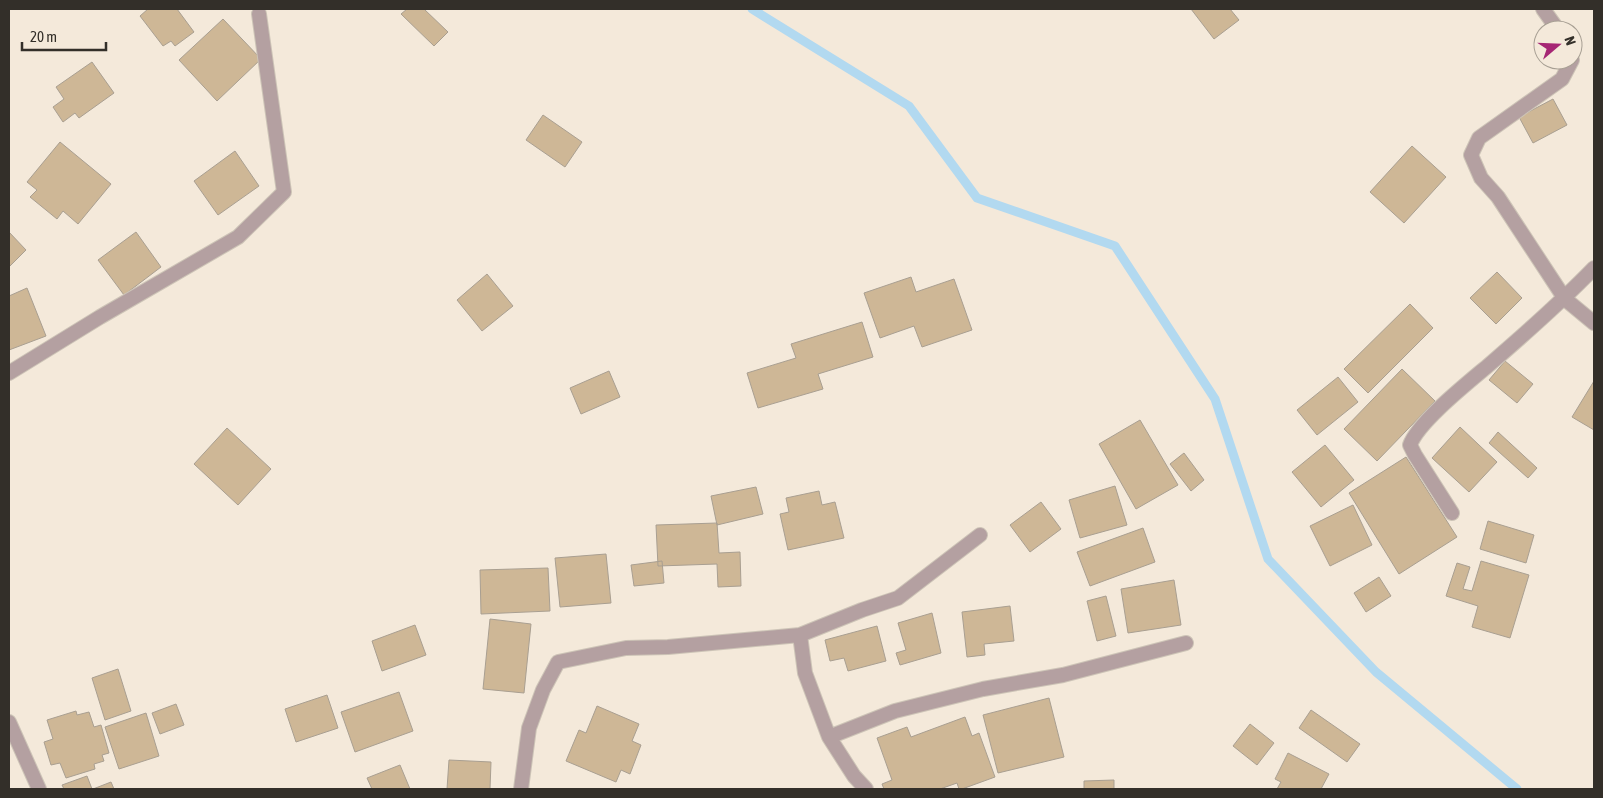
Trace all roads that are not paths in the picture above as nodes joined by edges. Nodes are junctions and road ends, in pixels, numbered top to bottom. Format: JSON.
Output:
{"nodes":[{"id":1,"x":1543,"y":9,"type":"edge"},
{"id":2,"x":258,"y":14,"type":"dead end"},
{"id":3,"x":1551,"y":20,"type":"edge"},
{"id":4,"x":1567,"y":70,"type":"edge"},
{"id":5,"x":1594,"y":268,"type":"edge"},
{"id":6,"x":1565,"y":299,"type":"junction"},
{"id":7,"x":1594,"y":323,"type":"edge"},
{"id":8,"x":9,"y":374,"type":"edge"},
{"id":9,"x":1452,"y":513,"type":"dead end"},
{"id":10,"x":980,"y":535,"type":"dead end"},
{"id":11,"x":800,"y":634,"type":"junction"},
{"id":12,"x":1186,"y":643,"type":"dead end"},
{"id":13,"x":9,"y":722,"type":"edge"},
{"id":14,"x":829,"y":737,"type":"junction"},
{"id":15,"x":39,"y":789,"type":"edge"},
{"id":16,"x":521,"y":789,"type":"edge"},
{"id":17,"x":866,"y":789,"type":"edge"}],
"edges":[{"from":1,"to":3,"type":"street"},
{"from":2,"to":8,"type":"street"},
{"from":4,"to":6,"type":"street"},
{"from":5,"to":6,"type":"street"},
{"from":6,"to":7,"type":"street"},
{"from":6,"to":9,"type":"street"},
{"from":10,"to":11,"type":"street"},
{"from":11,"to":14,"type":"street"},
{"from":11,"to":16,"type":"street"},
{"from":12,"to":14,"type":"street"},
{"from":13,"to":15,"type":"street"},
{"from":14,"to":17,"type":"street"}]}
